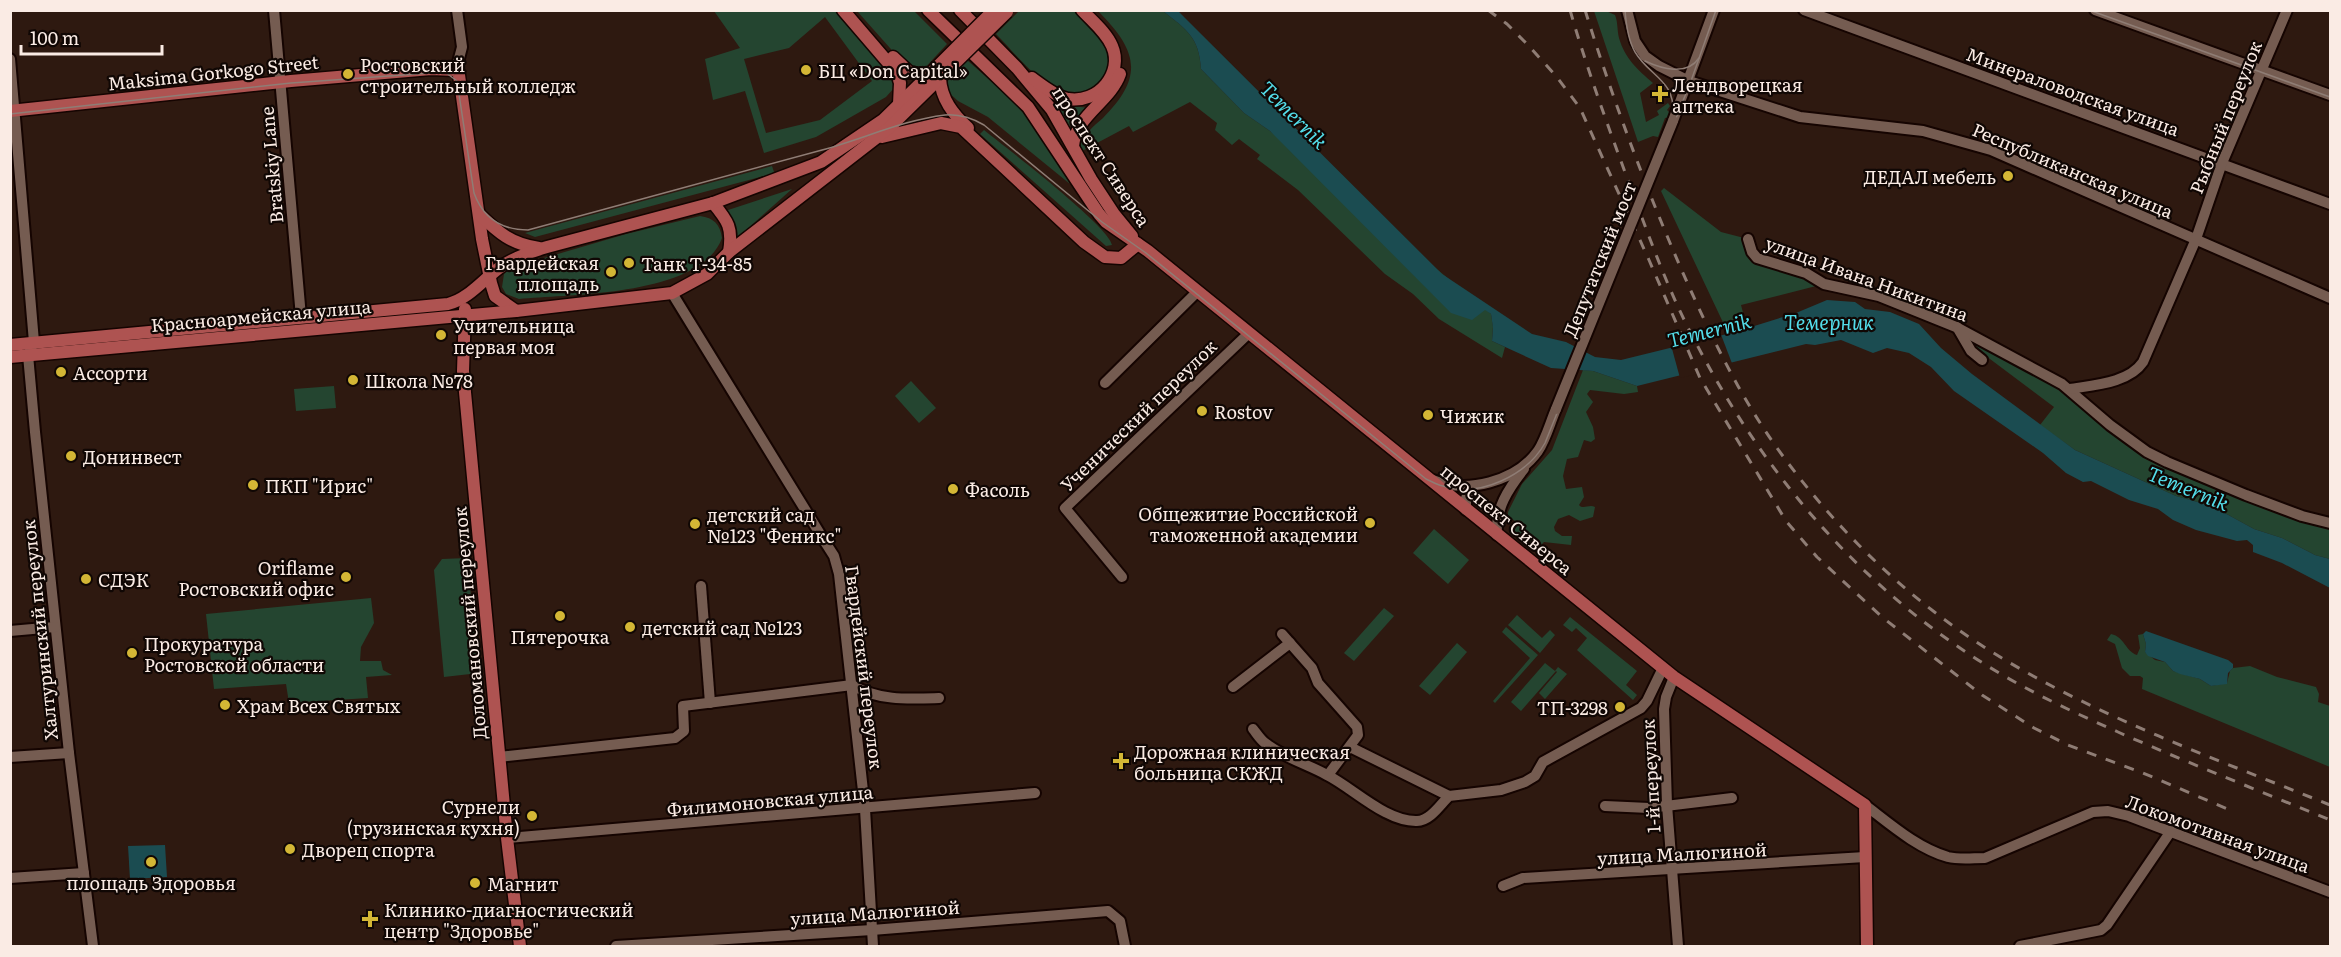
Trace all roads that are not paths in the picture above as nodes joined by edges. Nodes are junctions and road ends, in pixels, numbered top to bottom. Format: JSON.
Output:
{"nodes":[{"id":1,"x":274,"y":10,"type":"edge"},
{"id":2,"x":457,"y":10,"type":"edge"},
{"id":3,"x":843,"y":10,"type":"edge"},
{"id":4,"x":852,"y":10,"type":"edge"},
{"id":5,"x":928,"y":10,"type":"edge"},
{"id":6,"x":960,"y":10,"type":"edge"},
{"id":7,"x":994,"y":10,"type":"edge"},
{"id":8,"x":1082,"y":10,"type":"edge"},
{"id":9,"x":1093,"y":10,"type":"edge"},
{"id":10,"x":1627,"y":10,"type":"edge"},
{"id":11,"x":1714,"y":10,"type":"edge"},
{"id":12,"x":1804,"y":10,"type":"edge"},
{"id":13,"x":2095,"y":10,"type":"edge"},
{"id":14,"x":2287,"y":10,"type":"edge"},
{"id":15,"x":1008,"y":11,"type":"edge"},
{"id":16,"x":10,"y":59,"type":"edge"},
{"id":17,"x":1017,"y":68,"type":"junction"},
{"id":18,"x":456,"y":70,"type":"junction"},
{"id":19,"x":2262,"y":70,"type":"junction"},
{"id":20,"x":937,"y":73,"type":"junction"},
{"id":21,"x":1689,"y":81,"type":"junction"},
{"id":22,"x":280,"y":82,"type":"junction"},
{"id":23,"x":2331,"y":95,"type":"edge"},
{"id":24,"x":899,"y":104,"type":"junction"},
{"id":25,"x":13,"y":111,"type":"edge"},
{"id":26,"x":876,"y":138,"type":"junction"},
{"id":27,"x":1073,"y":146,"type":"junction"},
{"id":28,"x":2222,"y":163,"type":"junction"},
{"id":29,"x":712,"y":203,"type":"junction"},
{"id":30,"x":2331,"y":204,"type":"edge"},
{"id":31,"x":479,"y":214,"type":"junction"},
{"id":32,"x":1748,"y":239,"type":"dead end"},
{"id":33,"x":2196,"y":239,"type":"junction"},
{"id":34,"x":1138,"y":244,"type":"junction"},
{"id":35,"x":543,"y":249,"type":"junction"},
{"id":36,"x":1095,"y":249,"type":"junction"},
{"id":37,"x":729,"y":252,"type":"junction"},
{"id":38,"x":489,"y":276,"type":"junction"},
{"id":39,"x":1197,"y":292,"type":"junction"},
{"id":40,"x":672,"y":293,"type":"junction"},
{"id":41,"x":466,"y":296,"type":"junction"},
{"id":42,"x":2331,"y":298,"type":"edge"},
{"id":43,"x":516,"y":310,"type":"junction"},
{"id":44,"x":464,"y":315,"type":"junction"},
{"id":45,"x":301,"y":317,"type":"junction"},
{"id":46,"x":1956,"y":327,"type":"junction"},
{"id":47,"x":1248,"y":334,"type":"junction"},
{"id":48,"x":34,"y":342,"type":"junction"},
{"id":49,"x":10,"y":345,"type":"edge"},
{"id":50,"x":28,"y":355,"type":"junction"},
{"id":51,"x":10,"y":357,"type":"edge"},
{"id":52,"x":1982,"y":360,"type":"dead end"},
{"id":53,"x":1105,"y":383,"type":"dead end"},
{"id":54,"x":2070,"y":389,"type":"junction"},
{"id":55,"x":1530,"y":461,"type":"junction"},
{"id":56,"x":1427,"y":477,"type":"junction"},
{"id":57,"x":1473,"y":486,"type":"junction"},
{"id":58,"x":1466,"y":510,"type":"junction"},
{"id":59,"x":2331,"y":524,"type":"edge"},
{"id":60,"x":1497,"y":535,"type":"junction"},
{"id":61,"x":1122,"y":577,"type":"dead end"},
{"id":62,"x":701,"y":586,"type":"dead end"},
{"id":63,"x":56,"y":627,"type":"junction"},
{"id":64,"x":10,"y":631,"type":"edge"},
{"id":65,"x":1282,"y":634,"type":"dead end"},
{"id":66,"x":1290,"y":643,"type":"junction"},
{"id":67,"x":1663,"y":668,"type":"junction"},
{"id":68,"x":1674,"y":677,"type":"junction"},
{"id":69,"x":852,"y":685,"type":"junction"},
{"id":70,"x":1233,"y":687,"type":"dead end"},
{"id":71,"x":939,"y":698,"type":"dead end"},
{"id":72,"x":710,"y":703,"type":"junction"},
{"id":73,"x":1253,"y":729,"type":"dead end"},
{"id":74,"x":1350,"y":747,"type":"junction"},
{"id":75,"x":69,"y":753,"type":"junction"},
{"id":76,"x":10,"y":757,"type":"edge"},
{"id":77,"x":500,"y":757,"type":"junction"},
{"id":78,"x":1328,"y":775,"type":"junction"},
{"id":79,"x":1035,"y":793,"type":"dead end"},
{"id":80,"x":1449,"y":796,"type":"junction"},
{"id":81,"x":1732,"y":798,"type":"dead end"},
{"id":82,"x":1667,"y":805,"type":"junction"},
{"id":83,"x":1865,"y":805,"type":"junction"},
{"id":84,"x":1605,"y":806,"type":"dead end"},
{"id":85,"x":865,"y":809,"type":"junction"},
{"id":86,"x":2171,"y":831,"type":"junction"},
{"id":87,"x":507,"y":837,"type":"junction"},
{"id":88,"x":1865,"y":857,"type":"junction"},
{"id":89,"x":1672,"y":870,"type":"junction"},
{"id":90,"x":84,"y":873,"type":"junction"},
{"id":91,"x":10,"y":878,"type":"edge"},
{"id":92,"x":1503,"y":886,"type":"dead end"},
{"id":93,"x":2331,"y":892,"type":"edge"},
{"id":94,"x":872,"y":930,"type":"junction"},
{"id":95,"x":93,"y":946,"type":"edge"},
{"id":96,"x":520,"y":946,"type":"edge"},
{"id":97,"x":616,"y":946,"type":"edge"},
{"id":98,"x":873,"y":946,"type":"edge"},
{"id":99,"x":1125,"y":946,"type":"edge"},
{"id":100,"x":1678,"y":946,"type":"edge"},
{"id":101,"x":1867,"y":946,"type":"edge"},
{"id":102,"x":2019,"y":946,"type":"edge"}],
"edges":[{"from":1,"to":22,"type":"street","name":"Bratskiy Lane"},
{"from":2,"to":18,"type":"street"},
{"from":3,"to":24,"type":"main road"},
{"from":4,"to":20,"type":"main road"},
{"from":5,"to":34,"type":"main road","name":"проспект Сиверса"},
{"from":6,"to":17,"type":"main road","name":"проспект Сиверса"},
{"from":7,"to":20,"type":"main road","bridge":true},
{"from":8,"to":17,"type":"main road"},
{"from":9,"to":27,"type":"main road"},
{"from":10,"to":21,"type":"street","name":"Республиканская улица"},
{"from":11,"to":21,"type":"street","name":"Депутатский мост"},
{"from":12,"to":28,"type":"street","name":"Минераловодская улица"},
{"from":13,"to":19,"type":"street"},
{"from":14,"to":19,"type":"street","name":"Рыбный переулок"},
{"from":15,"to":20,"type":"main road","bridge":true},
{"from":16,"to":25,"type":"street"},
{"from":17,"to":27,"type":"main road","name":"проспект Сиверса"},
{"from":18,"to":22,"type":"main road","name":"Maksima Gorkogo Street"},
{"from":18,"to":31,"type":"main road"},
{"from":19,"to":23,"type":"street"},
{"from":19,"to":28,"type":"street","name":"Рыбный переулок"},
{"from":20,"to":24,"type":"main road"},
{"from":20,"to":26,"type":"main road"},
{"from":20,"to":36,"type":"main road"},
{"from":21,"to":33,"type":"street","name":"Республиканская улица"},
{"from":21,"to":55,"type":"street","name":"Депутатский мост","bridge":true},
{"from":22,"to":25,"type":"main road","name":"Maksima Gorkogo Street"},
{"from":22,"to":45,"type":"street","name":"Bratskiy Lane"},
{"from":24,"to":29,"type":"main road"},
{"from":25,"to":48,"type":"street"},
{"from":26,"to":36,"type":"main road"},
{"from":26,"to":37,"type":"main road"},
{"from":27,"to":34,"type":"main road","name":"проспект Сиверса"},
{"from":28,"to":30,"type":"street","name":"Минераловодская улица"},
{"from":28,"to":33,"type":"street","name":"Рыбный переулок"},
{"from":29,"to":35,"type":"main road"},
{"from":29,"to":37,"type":"main road"},
{"from":31,"to":35,"type":"main road"},
{"from":31,"to":38,"type":"main road"},
{"from":32,"to":46,"type":"street","name":"улица Ивана Никитина"},
{"from":33,"to":42,"type":"street","name":"Республиканская улица"},
{"from":33,"to":54,"type":"street","name":"Рыбный переулок"},
{"from":34,"to":36,"type":"main road"},
{"from":34,"to":39,"type":"main road","name":"проспект Сиверса"},
{"from":35,"to":38,"type":"main road"},
{"from":37,"to":40,"type":"main road"},
{"from":38,"to":41,"type":"main road"},
{"from":38,"to":43,"type":"main road"},
{"from":39,"to":47,"type":"main road","name":"проспект Сиверса"},
{"from":39,"to":53,"type":"street"},
{"from":40,"to":43,"type":"main road"},
{"from":40,"to":69,"type":"street","name":"Гвардейский переулок"},
{"from":41,"to":44,"type":"main road","name":"Доломановский переулок"},
{"from":41,"to":45,"type":"main road","name":"Красноармейская улица"},
{"from":43,"to":44,"type":"main road","name":"Красноармейская улица"},
{"from":44,"to":50,"type":"main road","name":"Красноармейская улица"},
{"from":44,"to":77,"type":"main road","name":"Доломановский переулок"},
{"from":45,"to":48,"type":"main road","name":"Красноармейская улица"},
{"from":46,"to":52,"type":"street"},
{"from":46,"to":54,"type":"street","name":"улица Ивана Никитина"},
{"from":47,"to":56,"type":"main road","name":"проспект Сиверса"},
{"from":47,"to":61,"type":"street","name":"Ученический переулок"},
{"from":48,"to":49,"type":"main road","name":"Красноармейская улица"},
{"from":48,"to":50,"type":"street"},
{"from":50,"to":51,"type":"main road","name":"Красноармейская улица"},
{"from":50,"to":63,"type":"street","name":"Халтуринский переулок"},
{"from":54,"to":59,"type":"street","name":"улица Ивана Никитина"},
{"from":55,"to":57,"type":"street"},
{"from":55,"to":60,"type":"street","name":"Депутатский мост"},
{"from":56,"to":57,"type":"street"},
{"from":56,"to":58,"type":"main road","name":"проспект Сиверса"},
{"from":57,"to":58,"type":"street"},
{"from":58,"to":60,"type":"main road","name":"проспект Сиверса"},
{"from":60,"to":67,"type":"main road","name":"проспект Сиверса"},
{"from":62,"to":72,"type":"street"},
{"from":63,"to":64,"type":"street"},
{"from":63,"to":75,"type":"street","name":"Халтуринский переулок"},
{"from":65,"to":66,"type":"street"},
{"from":66,"to":70,"type":"street"},
{"from":66,"to":74,"type":"street"},
{"from":67,"to":68,"type":"main road","name":"проспект Сиверса"},
{"from":67,"to":80,"type":"street"},
{"from":68,"to":82,"type":"street","name":"1-й переулок"},
{"from":68,"to":83,"type":"main road","name":"проспект Сиверса"},
{"from":69,"to":71,"type":"street"},
{"from":69,"to":72,"type":"street"},
{"from":69,"to":85,"type":"street","name":"Гвардейский переулок"},
{"from":72,"to":77,"type":"street"},
{"from":73,"to":78,"type":"street"},
{"from":74,"to":78,"type":"street"},
{"from":74,"to":80,"type":"street"},
{"from":75,"to":76,"type":"street"},
{"from":75,"to":90,"type":"street","name":"Халтуринский переулок"},
{"from":77,"to":87,"type":"main road","name":"Доломановский переулок"},
{"from":78,"to":80,"type":"street"},
{"from":79,"to":85,"type":"street","name":"Филимоновская улица"},
{"from":81,"to":82,"type":"street"},
{"from":82,"to":84,"type":"street"},
{"from":82,"to":89,"type":"street","name":"1-й переулок"},
{"from":83,"to":86,"type":"street","name":"Локомотивная улица"},
{"from":83,"to":88,"type":"main road"},
{"from":85,"to":87,"type":"street","name":"Филимоновская улица"},
{"from":85,"to":94,"type":"street","name":"Гвардейский переулок"},
{"from":86,"to":93,"type":"street","name":"Локомотивная улица"},
{"from":86,"to":102,"type":"street"},
{"from":87,"to":96,"type":"main road","name":"Доломановский переулок"},
{"from":88,"to":89,"type":"street","name":"улица Малюгиной"},
{"from":88,"to":101,"type":"main road"},
{"from":89,"to":92,"type":"street","name":"улица Малюгиной"},
{"from":89,"to":100,"type":"street","name":"1-й переулок"},
{"from":90,"to":91,"type":"street"},
{"from":90,"to":95,"type":"street","name":"Халтуринский переулок"},
{"from":94,"to":97,"type":"street","name":"улица Малюгиной"},
{"from":94,"to":98,"type":"street","name":"Гвардейский переулок"},
{"from":94,"to":99,"type":"street","name":"улица Малюгиной"}]}
